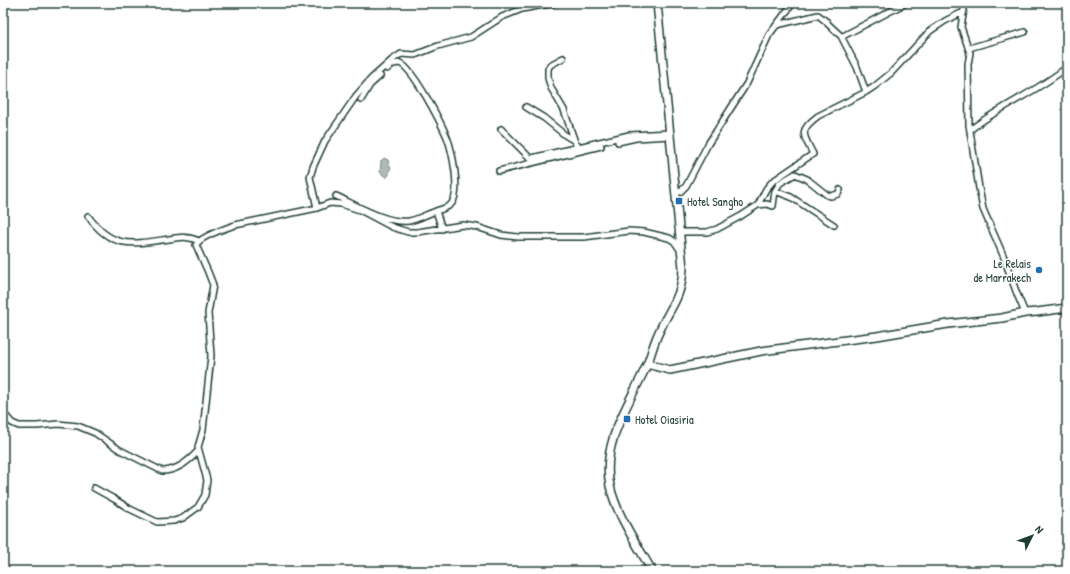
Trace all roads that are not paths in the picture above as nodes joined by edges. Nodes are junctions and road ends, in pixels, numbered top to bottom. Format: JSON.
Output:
{"nodes":[{"id":1,"x":555,"y":3,"type":"edge"},
{"id":2,"x":657,"y":3,"type":"edge"},
{"id":3,"x":793,"y":3,"type":"edge"},
{"id":4,"x":906,"y":3,"type":"edge"},
{"id":5,"x":965,"y":3,"type":"edge"},
{"id":6,"x":963,"y":12,"type":"junction"},
{"id":7,"x":776,"y":25,"type":"junction"},
{"id":8,"x":1025,"y":32,"type":"dead end"},
{"id":9,"x":841,"y":36,"type":"junction"},
{"id":10,"x":969,"y":48,"type":"junction"},
{"id":11,"x":563,"y":58,"type":"dead end"},
{"id":12,"x":1067,"y":67,"type":"edge"},
{"id":13,"x":866,"y":92,"type":"junction"},
{"id":14,"x":361,"y":100,"type":"dead end"},
{"id":15,"x":526,"y":107,"type":"dead end"},
{"id":16,"x":501,"y":129,"type":"dead end"},
{"id":17,"x":970,"y":130,"type":"junction"},
{"id":18,"x":670,"y":135,"type":"junction"},
{"id":19,"x":575,"y":141,"type":"junction"},
{"id":20,"x":577,"y":148,"type":"junction"},
{"id":21,"x":499,"y":171,"type":"dead end"},
{"id":22,"x":840,"y":190,"type":"dead end"},
{"id":23,"x":775,"y":191,"type":"junction"},
{"id":24,"x":676,"y":192,"type":"junction"},
{"id":25,"x":336,"y":196,"type":"dead end"},
{"id":26,"x":758,"y":205,"type":"junction"},
{"id":27,"x":317,"y":208,"type":"junction"},
{"id":28,"x":436,"y":211,"type":"junction"},
{"id":29,"x":88,"y":216,"type":"dead end"},
{"id":30,"x":834,"y":225,"type":"dead end"},
{"id":31,"x":442,"y":229,"type":"junction"},
{"id":32,"x":680,"y":232,"type":"junction"},
{"id":33,"x":199,"y":241,"type":"junction"},
{"id":34,"x":681,"y":251,"type":"junction"},
{"id":35,"x":1067,"y":308,"type":"edge"},
{"id":36,"x":1025,"y":313,"type":"junction"},
{"id":37,"x":648,"y":364,"type":"junction"},
{"id":38,"x":3,"y":413,"type":"edge"},
{"id":39,"x":198,"y":452,"type":"junction"},
{"id":40,"x":94,"y":488,"type":"dead end"},
{"id":41,"x":652,"y":571,"type":"edge"}],
"edges":[{"from":1,"to":27,"type":"street"},
{"from":2,"to":18,"type":"street"},
{"from":3,"to":7,"type":"street"},
{"from":4,"to":9,"type":"street"},
{"from":5,"to":6,"type":"street"},
{"from":6,"to":10,"type":"street"},
{"from":6,"to":13,"type":"street"},
{"from":7,"to":9,"type":"street"},
{"from":7,"to":24,"type":"street"},
{"from":8,"to":10,"type":"street"},
{"from":9,"to":13,"type":"street"},
{"from":10,"to":17,"type":"street"},
{"from":11,"to":19,"type":"street"},
{"from":12,"to":17,"type":"street"},
{"from":13,"to":26,"type":"street"},
{"from":14,"to":28,"type":"street"},
{"from":15,"to":19,"type":"street"},
{"from":16,"to":20,"type":"street"},
{"from":17,"to":36,"type":"street"},
{"from":18,"to":20,"type":"street"},
{"from":18,"to":21,"type":"street"},
{"from":18,"to":24,"type":"street"},
{"from":19,"to":20,"type":"street"},
{"from":22,"to":23,"type":"street"},
{"from":23,"to":26,"type":"street"},
{"from":23,"to":30,"type":"street"},
{"from":24,"to":32,"type":"street"},
{"from":25,"to":28,"type":"street"},
{"from":26,"to":32,"type":"street"},
{"from":27,"to":31,"type":"street"},
{"from":27,"to":33,"type":"street"},
{"from":28,"to":31,"type":"street"},
{"from":29,"to":33,"type":"street"},
{"from":31,"to":34,"type":"street"},
{"from":32,"to":34,"type":"street"},
{"from":33,"to":39,"type":"street"},
{"from":34,"to":37,"type":"street"},
{"from":35,"to":36,"type":"street"},
{"from":36,"to":37,"type":"street"},
{"from":37,"to":41,"type":"street"},
{"from":38,"to":39,"type":"street"},
{"from":39,"to":40,"type":"street"}]}
